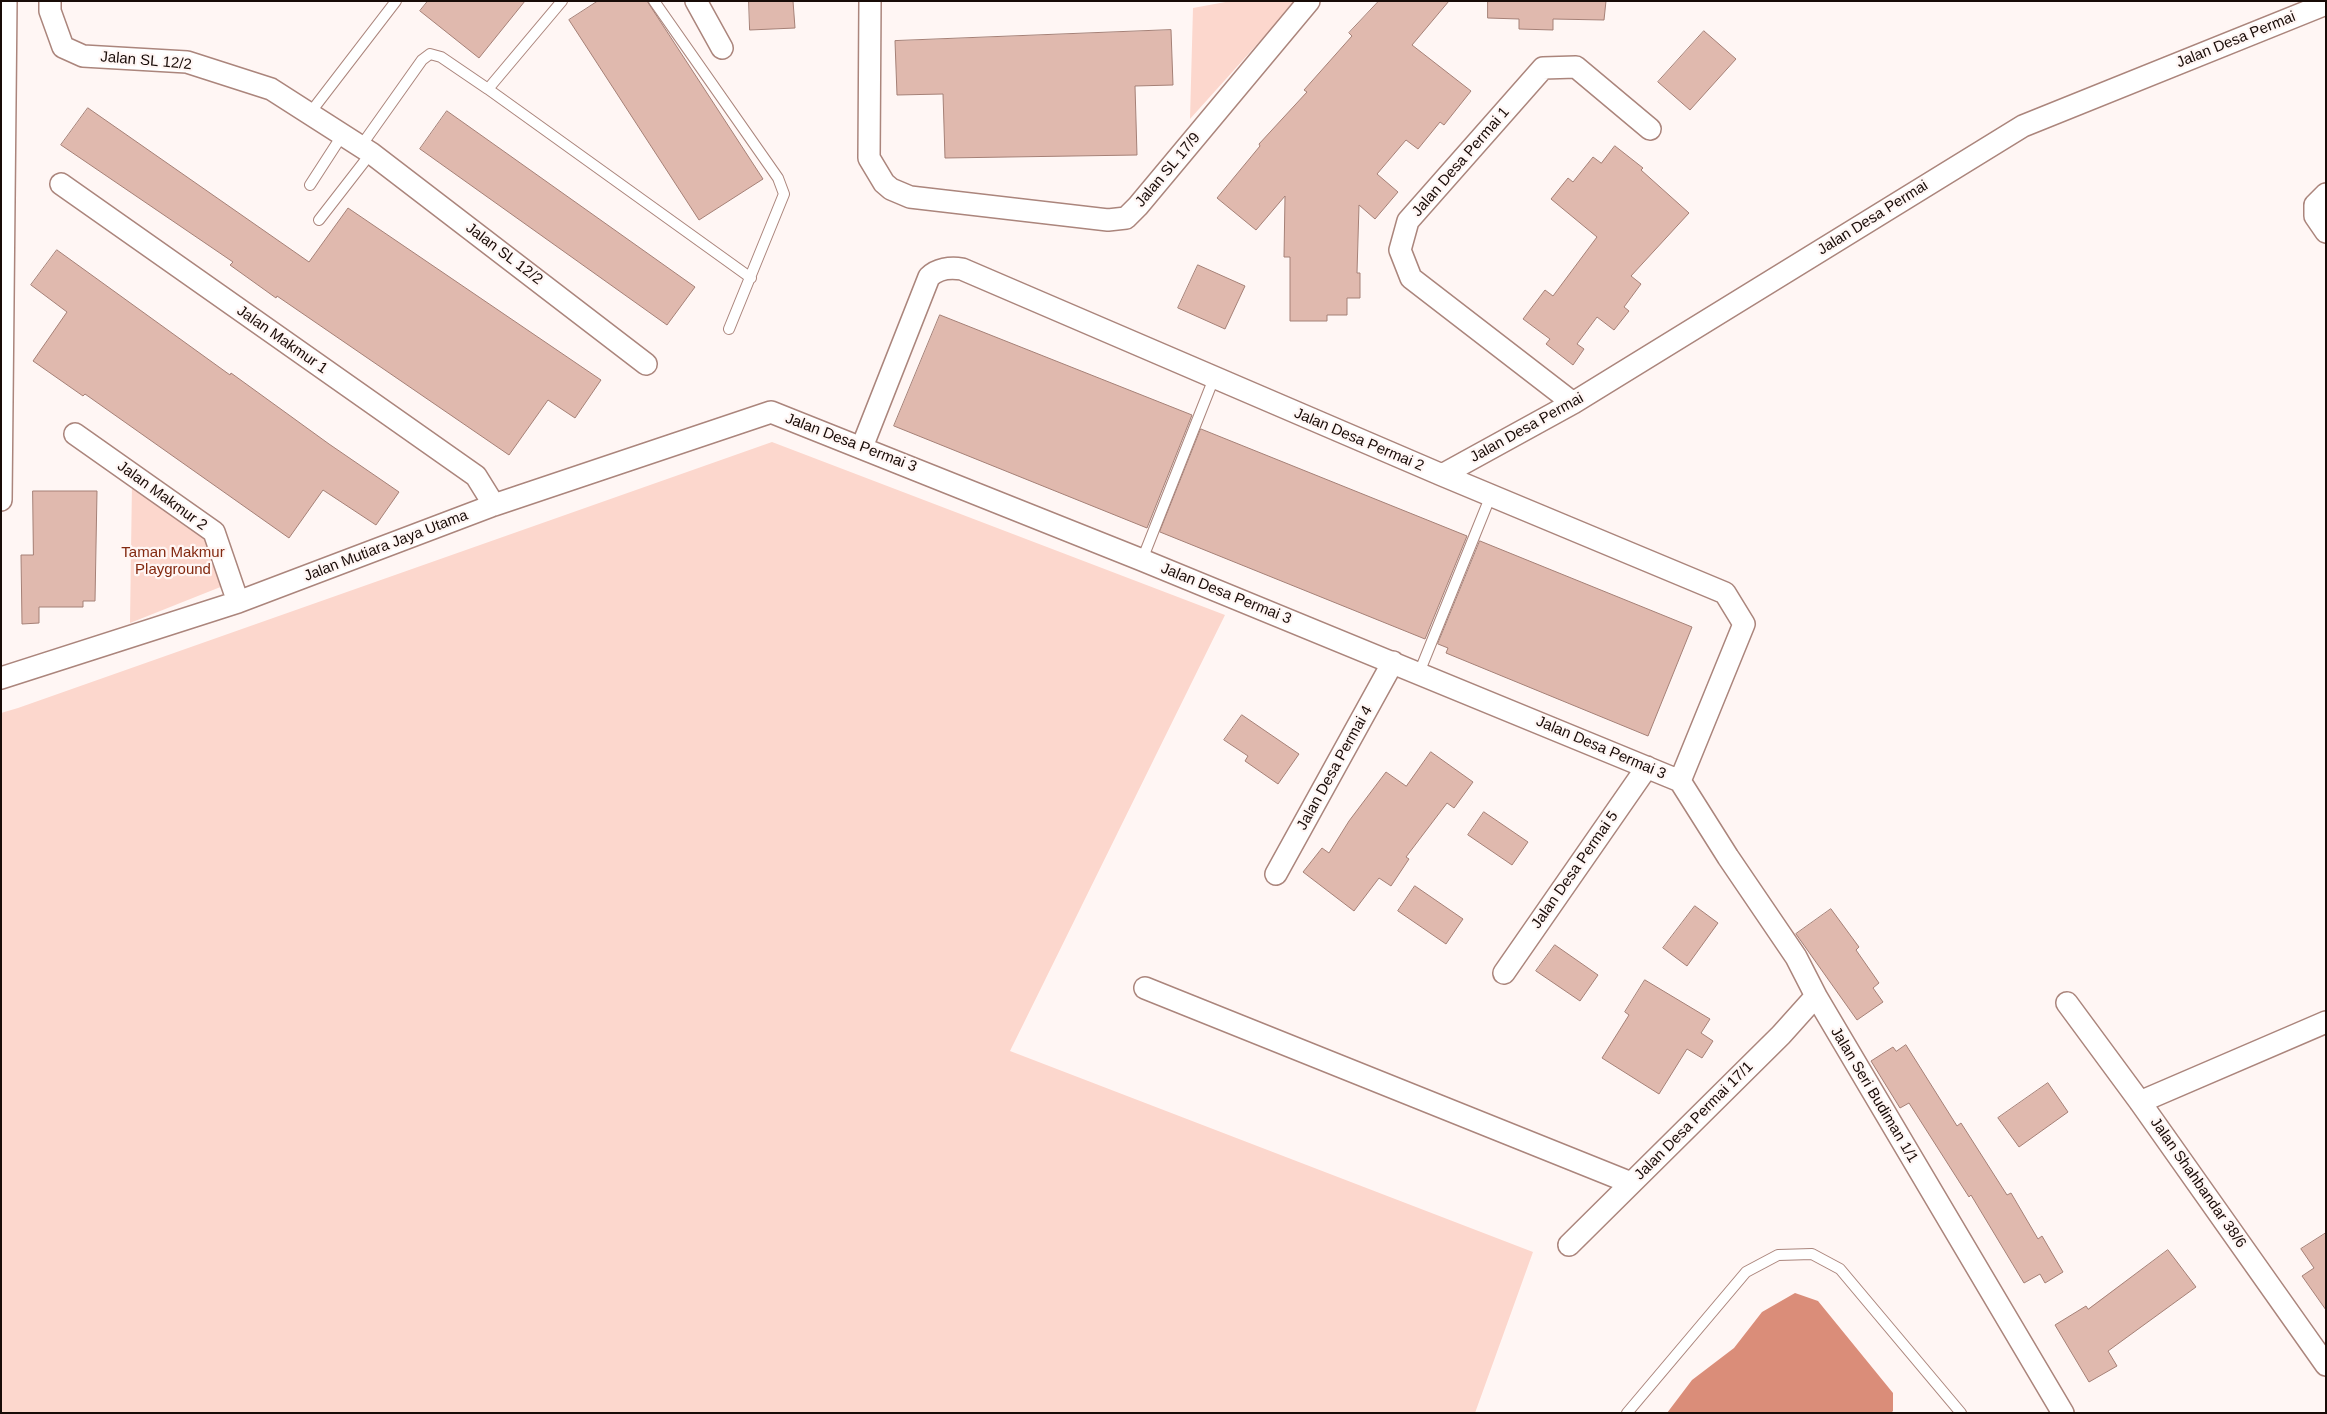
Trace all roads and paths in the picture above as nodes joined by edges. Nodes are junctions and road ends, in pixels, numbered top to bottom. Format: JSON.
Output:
{"nodes":[{"id":1,"x":6,"y":1,"type":"edge"},
{"id":2,"x":50,"y":1,"type":"edge"},
{"id":3,"x":396,"y":1,"type":"edge"},
{"id":4,"x":562,"y":1,"type":"edge"},
{"id":5,"x":654,"y":1,"type":"edge"},
{"id":6,"x":696,"y":1,"type":"edge"},
{"id":7,"x":870,"y":1,"type":"edge"},
{"id":8,"x":1309,"y":1,"type":"edge"},
{"id":9,"x":2326,"y":4,"type":"edge"},
{"id":10,"x":722,"y":48,"type":"dead end"},
{"id":11,"x":488,"y":89,"type":"junction"},
{"id":12,"x":310,"y":113,"type":"junction"},
{"id":13,"x":1650,"y":129,"type":"dead end"},
{"id":14,"x":343,"y":134,"type":"junction"},
{"id":15,"x":366,"y":149,"type":"junction"},
{"id":16,"x":61,"y":184,"type":"dead end"},
{"id":17,"x":310,"y":185,"type":"dead end"},
{"id":18,"x":2320,"y":200,"type":"edge"},
{"id":19,"x":3,"y":207,"type":"edge"},
{"id":20,"x":319,"y":220,"type":"dead end"},
{"id":21,"x":2326,"y":232,"type":"edge"},
{"id":22,"x":751,"y":278,"type":"junction"},
{"id":23,"x":729,"y":329,"type":"dead end"},
{"id":24,"x":646,"y":364,"type":"dead end"},
{"id":25,"x":1214,"y":378,"type":"junction"},
{"id":26,"x":1573,"y":403,"type":"junction"},
{"id":27,"x":772,"y":412,"type":"joint"},
{"id":28,"x":2,"y":413,"type":"edge"},
{"id":29,"x":75,"y":434,"type":"dead end"},
{"id":30,"x":862,"y":447,"type":"junction"},
{"id":31,"x":1442,"y":475,"type":"junction"},
{"id":32,"x":1491,"y":495,"type":"junction"},
{"id":33,"x":1,"y":500,"type":"edge"},
{"id":34,"x":494,"y":505,"type":"junction"},
{"id":35,"x":1142,"y":560,"type":"junction"},
{"id":36,"x":238,"y":602,"type":"junction"},
{"id":37,"x":1393,"y":662,"type":"junction"},
{"id":38,"x":1419,"y":673,"type":"junction"},
{"id":39,"x":1,"y":678,"type":"edge"},
{"id":40,"x":1647,"y":767,"type":"junction"},
{"id":41,"x":1680,"y":781,"type":"junction"},
{"id":42,"x":1276,"y":874,"type":"dead end"},
{"id":43,"x":1504,"y":974,"type":"dead end"},
{"id":44,"x":1145,"y":988,"type":"dead end"},
{"id":45,"x":1816,"y":996,"type":"junction"},
{"id":46,"x":2066,"y":1003,"type":"dead end"},
{"id":47,"x":2326,"y":1022,"type":"edge"},
{"id":48,"x":2140,"y":1102,"type":"junction"},
{"id":49,"x":1631,"y":1183,"type":"junction"},
{"id":50,"x":1569,"y":1245,"type":"dead end"},
{"id":51,"x":2326,"y":1366,"type":"edge"},
{"id":52,"x":1957,"y":1411,"type":"edge"},
{"id":53,"x":1627,"y":1413,"type":"edge"},
{"id":54,"x":2063,"y":1413,"type":"edge"}],
"edges":[{"from":1,"to":19,"type":"street"},
{"from":2,"to":12,"type":"street","name":"Jalan SL 12/2"},
{"from":3,"to":12,"type":"lane"},
{"from":4,"to":11,"type":"lane"},
{"from":5,"to":22,"type":"lane"},
{"from":6,"to":10,"type":"street"},
{"from":7,"to":8,"type":"street","name":"Jalan SL 17/9"},
{"from":9,"to":26,"type":"street","name":"Jalan Desa Permai"},
{"from":11,"to":15,"type":"lane"},
{"from":11,"to":22,"type":"lane"},
{"from":12,"to":14,"type":"street","name":"Jalan SL 12/2"},
{"from":13,"to":26,"type":"street","name":"Jalan Desa Permai 1"},
{"from":14,"to":15,"type":"street","name":"Jalan SL 12/2"},
{"from":14,"to":17,"type":"lane"},
{"from":15,"to":20,"type":"lane"},
{"from":15,"to":24,"type":"street","name":"Jalan SL 12/2"},
{"from":16,"to":34,"type":"street","name":"Jalan Makmur 1"},
{"from":18,"to":21,"type":"street"},
{"from":19,"to":28,"type":"street"},
{"from":22,"to":23,"type":"lane"},
{"from":25,"to":30,"type":"street","name":"Jalan Desa Permai 2"},
{"from":25,"to":31,"type":"street","name":"Jalan Desa Permai 2"},
{"from":25,"to":35,"type":"lane"},
{"from":26,"to":31,"type":"street","name":"Jalan Desa Permai"},
{"from":27,"to":30,"type":"street","name":"Jalan Desa Permai 3"},
{"from":27,"to":34,"type":"street","name":"Jalan Mutiara Jaya Utama"},
{"from":28,"to":33,"type":"street"},
{"from":29,"to":36,"type":"street","name":"Jalan Makmur 2"},
{"from":30,"to":35,"type":"street","name":"Jalan Desa Permai 3"},
{"from":31,"to":32,"type":"street","name":"Jalan Desa Permai 2"},
{"from":32,"to":38,"type":"lane"},
{"from":32,"to":41,"type":"street","name":"Jalan Desa Permai 2"},
{"from":34,"to":36,"type":"street","name":"Jalan Mutiara Jaya Utama"},
{"from":35,"to":37,"type":"street","name":"Jalan Desa Permai 3"},
{"from":36,"to":39,"type":"street","name":"Jalan Mutiara Jaya Utama"},
{"from":37,"to":38,"type":"street","name":"Jalan Desa Permai 3"},
{"from":37,"to":42,"type":"street","name":"Jalan Desa Permai 4"},
{"from":38,"to":40,"type":"street","name":"Jalan Desa Permai 3"},
{"from":40,"to":41,"type":"street","name":"Jalan Desa Permai 3"},
{"from":40,"to":43,"type":"street","name":"Jalan Desa Permai 5"},
{"from":41,"to":45,"type":"street","name":"Jalan Seri Budiman 1/1"},
{"from":44,"to":49,"type":"street"},
{"from":45,"to":49,"type":"street","name":"Jalan Desa Permai 17/1"},
{"from":45,"to":54,"type":"street","name":"Jalan Seri Budiman 1/1"},
{"from":46,"to":48,"type":"street","name":"Jalan Shahbandar 38/6"},
{"from":47,"to":48,"type":"street"},
{"from":48,"to":51,"type":"street","name":"Jalan Shahbandar 38/6"},
{"from":49,"to":50,"type":"street","name":"Jalan Desa Permai 17/1"},
{"from":52,"to":53,"type":"lane"}]}
